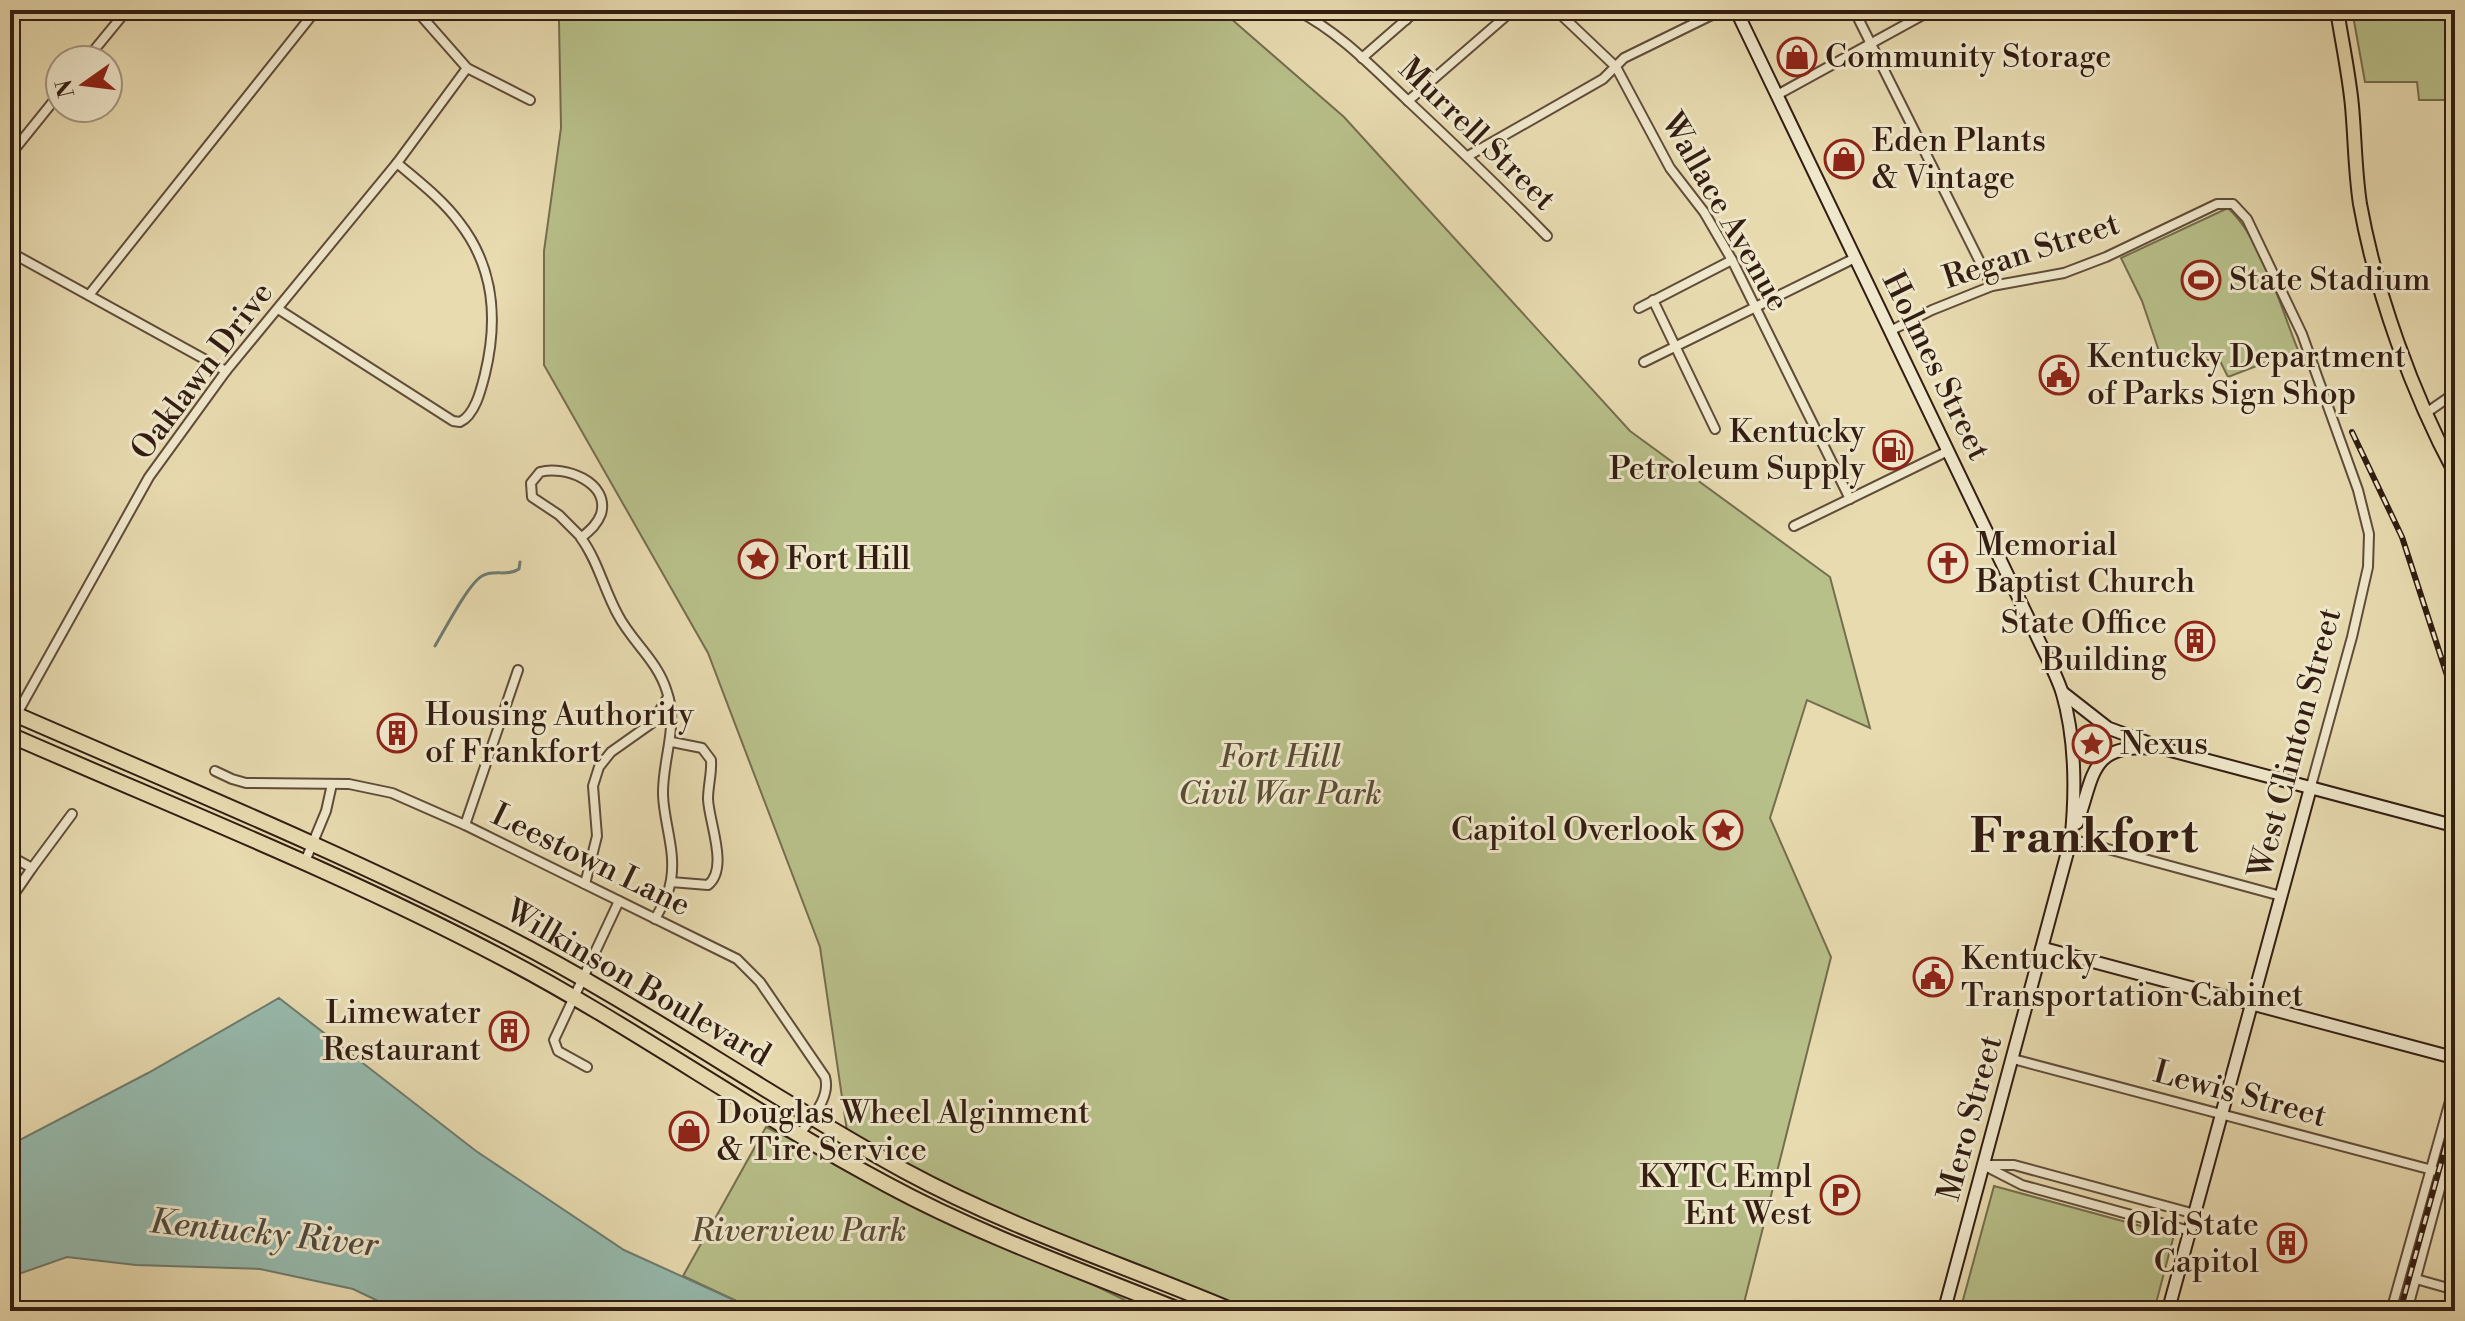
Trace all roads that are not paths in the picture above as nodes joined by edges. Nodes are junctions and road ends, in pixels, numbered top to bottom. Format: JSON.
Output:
{"nodes":[{"id":1,"x":127,"y":10,"type":"edge"},
{"id":2,"x":316,"y":10,"type":"edge"},
{"id":3,"x":416,"y":10,"type":"edge"},
{"id":4,"x":1296,"y":10,"type":"edge"},
{"id":5,"x":1396,"y":10,"type":"edge"},
{"id":6,"x":1417,"y":10,"type":"edge"},
{"id":7,"x":1513,"y":10,"type":"edge"},
{"id":8,"x":1556,"y":10,"type":"edge"},
{"id":9,"x":1722,"y":10,"type":"edge"},
{"id":10,"x":1736,"y":10,"type":"edge"},
{"id":11,"x":1854,"y":10,"type":"edge"},
{"id":12,"x":1932,"y":10,"type":"edge"},
{"id":13,"x":2337,"y":10,"type":"edge"},
{"id":14,"x":1406,"y":20,"type":"junction"},
{"id":15,"x":99,"y":44,"type":"edge"},
{"id":16,"x":1871,"y":44,"type":"junction"},
{"id":17,"x":1362,"y":58,"type":"junction"},
{"id":18,"x":1616,"y":67,"type":"junction"},
{"id":19,"x":467,"y":68,"type":"junction"},
{"id":20,"x":1777,"y":95,"type":"junction"},
{"id":21,"x":530,"y":100,"type":"dead end"},
{"id":22,"x":1408,"y":101,"type":"junction"},
{"id":23,"x":44,"y":113,"type":"edge"},
{"id":24,"x":10,"y":155,"type":"edge"},
{"id":25,"x":1468,"y":156,"type":"junction"},
{"id":26,"x":397,"y":163,"type":"junction"},
{"id":27,"x":2233,"y":204,"type":"joint"},
{"id":28,"x":1547,"y":236,"type":"dead end"},
{"id":29,"x":10,"y":252,"type":"edge"},
{"id":30,"x":1855,"y":258,"type":"junction"},
{"id":31,"x":1732,"y":260,"type":"junction"},
{"id":32,"x":1992,"y":286,"type":"junction"},
{"id":33,"x":89,"y":295,"type":"junction"},
{"id":34,"x":1653,"y":300,"type":"junction"},
{"id":35,"x":1639,"y":308,"type":"dead end"},
{"id":36,"x":1755,"y":308,"type":"junction"},
{"id":37,"x":278,"y":309,"type":"junction"},
{"id":38,"x":1890,"y":331,"type":"junction"},
{"id":39,"x":1676,"y":346,"type":"junction"},
{"id":40,"x":1644,"y":362,"type":"dead end"},
{"id":41,"x":226,"y":371,"type":"junction"},
{"id":42,"x":2455,"y":393,"type":"edge"},
{"id":43,"x":2426,"y":413,"type":"junction"},
{"id":44,"x":1715,"y":429,"type":"dead end"},
{"id":45,"x":1948,"y":451,"type":"junction"},
{"id":46,"x":2455,"y":473,"type":"edge"},
{"id":47,"x":1850,"y":499,"type":"junction"},
{"id":48,"x":1794,"y":526,"type":"dead end"},
{"id":49,"x":581,"y":538,"type":"junction"},
{"id":50,"x":518,"y":670,"type":"dead end"},
{"id":51,"x":2062,"y":692,"type":"junction"},
{"id":52,"x":669,"y":695,"type":"junction"},
{"id":53,"x":657,"y":716,"type":"junction"},
{"id":54,"x":12,"y":717,"type":"edge"},
{"id":55,"x":670,"y":723,"type":"junction"},
{"id":56,"x":10,"y":735,"type":"edge"},
{"id":57,"x":672,"y":742,"type":"junction"},
{"id":58,"x":2165,"y":749,"type":"junction"},
{"id":59,"x":2073,"y":750,"type":"joint"},
{"id":60,"x":215,"y":771,"type":"dead end"},
{"id":61,"x":332,"y":784,"type":"junction"},
{"id":62,"x":2311,"y":786,"type":"junction"},
{"id":63,"x":72,"y":814,"type":"dead end"},
{"id":64,"x":465,"y":825,"type":"junction"},
{"id":65,"x":2455,"y":826,"type":"edge"},
{"id":66,"x":2071,"y":839,"type":"junction"},
{"id":67,"x":312,"y":845,"type":"junction"},
{"id":68,"x":10,"y":856,"type":"edge"},
{"id":69,"x":304,"y":864,"type":"junction"},
{"id":70,"x":32,"y":868,"type":"junction"},
{"id":71,"x":671,"y":882,"type":"junction"},
{"id":72,"x":585,"y":884,"type":"junction"},
{"id":73,"x":2281,"y":896,"type":"junction"},
{"id":74,"x":10,"y":900,"type":"edge"},
{"id":75,"x":619,"y":901,"type":"junction"},
{"id":76,"x":655,"y":919,"type":"junction"},
{"id":77,"x":2042,"y":948,"type":"junction"},
{"id":78,"x":581,"y":978,"type":"junction"},
{"id":79,"x":573,"y":997,"type":"junction"},
{"id":80,"x":2252,"y":1005,"type":"junction"},
{"id":81,"x":2455,"y":1058,"type":"edge"},
{"id":82,"x":2013,"y":1059,"type":"junction"},
{"id":83,"x":587,"y":1067,"type":"dead end"},
{"id":84,"x":2455,"y":1083,"type":"edge"},
{"id":85,"x":2222,"y":1114,"type":"junction"},
{"id":86,"x":812,"y":1117,"type":"junction"},
{"id":87,"x":2455,"y":1133,"type":"edge"},
{"id":88,"x":800,"y":1134,"type":"junction"},
{"id":89,"x":1984,"y":1165,"type":"junction"},
{"id":90,"x":2431,"y":1170,"type":"junction"},
{"id":91,"x":2444,"y":1173,"type":"junction"},
{"id":92,"x":2455,"y":1176,"type":"edge"},
{"id":93,"x":2195,"y":1214,"type":"junction"},
{"id":94,"x":2190,"y":1231,"type":"junction"},
{"id":95,"x":2416,"y":1279,"type":"junction"},
{"id":96,"x":2455,"y":1290,"type":"edge"},
{"id":97,"x":1181,"y":1311,"type":"edge"},
{"id":98,"x":1233,"y":1311,"type":"edge"},
{"id":99,"x":1944,"y":1311,"type":"edge"},
{"id":100,"x":2168,"y":1311,"type":"edge"},
{"id":101,"x":2391,"y":1311,"type":"edge"},
{"id":102,"x":2407,"y":1311,"type":"edge"}],
"edges":[{"from":1,"to":15,"type":"street"},
{"from":2,"to":33,"type":"street"},
{"from":3,"to":19,"type":"street"},
{"from":4,"to":17,"type":"street","name":"Murrell Street"},
{"from":5,"to":14,"type":"street"},
{"from":6,"to":14,"type":"street"},
{"from":7,"to":22,"type":"street"},
{"from":8,"to":18,"type":"street","name":"Wallace Avenue"},
{"from":9,"to":18,"type":"street"},
{"from":10,"to":20,"type":"main road","name":"Holmes Street"},
{"from":11,"to":16,"type":"street"},
{"from":12,"to":16,"type":"street"},
{"from":13,"to":43,"type":"main road"},
{"from":14,"to":17,"type":"street"},
{"from":16,"to":20,"type":"street"},
{"from":16,"to":32,"type":"street"},
{"from":17,"to":22,"type":"street","name":"Murrell Street"},
{"from":18,"to":25,"type":"street"},
{"from":18,"to":31,"type":"street","name":"Wallace Avenue"},
{"from":19,"to":21,"type":"street"},
{"from":19,"to":26,"type":"street","name":"Oaklawn Drive"},
{"from":20,"to":30,"type":"main road","name":"Holmes Street"},
{"from":22,"to":25,"type":"street","name":"Murrell Street"},
{"from":23,"to":24,"type":"street"},
{"from":25,"to":28,"type":"street","name":"Murrell Street"},
{"from":26,"to":37,"type":"street","name":"Oaklawn Drive"},
{"from":26,"to":37,"type":"street"},
{"from":27,"to":32,"type":"street","name":"Regan Street"},
{"from":27,"to":62,"type":"street","name":"West Clinton Street"},
{"from":29,"to":33,"type":"street"},
{"from":30,"to":36,"type":"street"},
{"from":30,"to":38,"type":"main road","name":"Holmes Street"},
{"from":31,"to":34,"type":"street"},
{"from":31,"to":36,"type":"street","name":"Wallace Avenue"},
{"from":32,"to":38,"type":"street","name":"Regan Street"},
{"from":33,"to":41,"type":"street"},
{"from":34,"to":35,"type":"street"},
{"from":34,"to":39,"type":"street"},
{"from":36,"to":39,"type":"street"},
{"from":36,"to":47,"type":"street","name":"Wallace Avenue"},
{"from":37,"to":41,"type":"street","name":"Oaklawn Drive"},
{"from":38,"to":45,"type":"main road","name":"Holmes Street"},
{"from":39,"to":40,"type":"street"},
{"from":39,"to":44,"type":"street"},
{"from":41,"to":54,"type":"street","name":"Oaklawn Drive"},
{"from":42,"to":43,"type":"street"},
{"from":43,"to":46,"type":"main road"},
{"from":45,"to":47,"type":"street"},
{"from":45,"to":51,"type":"main road","name":"Holmes Street"},
{"from":47,"to":48,"type":"street"},
{"from":49,"to":49,"type":"street"},
{"from":49,"to":52,"type":"street"},
{"from":50,"to":64,"type":"street"},
{"from":51,"to":58,"type":"main road"},
{"from":51,"to":59,"type":"main road","name":"Holmes Street"},
{"from":52,"to":53,"type":"street"},
{"from":52,"to":55,"type":"street"},
{"from":53,"to":55,"type":"street"},
{"from":53,"to":72,"type":"street"},
{"from":54,"to":67,"type":"highway","name":"Wilkinson Boulevard"},
{"from":55,"to":57,"type":"street"},
{"from":56,"to":69,"type":"highway","name":"Wilkinson Boulevard"},
{"from":57,"to":71,"type":"street"},
{"from":57,"to":71,"type":"street"},
{"from":58,"to":62,"type":"main road"},
{"from":58,"to":66,"type":"main road"},
{"from":59,"to":66,"type":"main road","name":"Mero Street"},
{"from":60,"to":61,"type":"street","name":"Leestown Lane"},
{"from":61,"to":64,"type":"street","name":"Leestown Lane"},
{"from":61,"to":67,"type":"street"},
{"from":62,"to":65,"type":"main road"},
{"from":62,"to":73,"type":"main road","name":"West Clinton Street"},
{"from":63,"to":70,"type":"street"},
{"from":64,"to":72,"type":"street","name":"Leestown Lane"},
{"from":66,"to":73,"type":"street"},
{"from":66,"to":77,"type":"main road","name":"Mero Street"},
{"from":67,"to":69,"type":"street"},
{"from":67,"to":78,"type":"highway","name":"Wilkinson Boulevard"},
{"from":68,"to":70,"type":"street"},
{"from":69,"to":79,"type":"highway","name":"Wilkinson Boulevard"},
{"from":70,"to":74,"type":"street"},
{"from":71,"to":76,"type":"street"},
{"from":72,"to":75,"type":"street","name":"Leestown Lane"},
{"from":73,"to":80,"type":"main road","name":"West Clinton Street"},
{"from":75,"to":76,"type":"street","name":"Leestown Lane"},
{"from":75,"to":78,"type":"street"},
{"from":76,"to":86,"type":"street","name":"Leestown Lane"},
{"from":77,"to":80,"type":"main road"},
{"from":77,"to":82,"type":"main road","name":"Mero Street"},
{"from":78,"to":79,"type":"street"},
{"from":78,"to":86,"type":"highway","name":"Wilkinson Boulevard"},
{"from":79,"to":83,"type":"street"},
{"from":79,"to":88,"type":"highway","name":"Wilkinson Boulevard"},
{"from":80,"to":81,"type":"main road"},
{"from":80,"to":85,"type":"main road","name":"West Clinton Street"},
{"from":82,"to":85,"type":"street","name":"Lewis Street"},
{"from":82,"to":89,"type":"main road","name":"Mero Street"},
{"from":84,"to":90,"type":"street"},
{"from":85,"to":90,"type":"street","name":"Lewis Street"},
{"from":85,"to":93,"type":"main road","name":"West Clinton Street"},
{"from":86,"to":88,"type":"street","name":"Leestown Lane"},
{"from":86,"to":98,"type":"highway","name":"Wilkinson Boulevard"},
{"from":87,"to":91,"type":"street"},
{"from":88,"to":97,"type":"highway","name":"Wilkinson Boulevard"},
{"from":89,"to":93,"type":"street"},
{"from":89,"to":94,"type":"street"},
{"from":89,"to":99,"type":"main road","name":"Mero Street"},
{"from":90,"to":91,"type":"street","name":"Lewis Street"},
{"from":90,"to":101,"type":"street"},
{"from":91,"to":92,"type":"street","name":"Lewis Street"},
{"from":91,"to":95,"type":"street"},
{"from":93,"to":94,"type":"main road","name":"West Clinton Street"},
{"from":94,"to":100,"type":"main road","name":"West Clinton Street"},
{"from":95,"to":96,"type":"street"},
{"from":95,"to":102,"type":"street"}]}
